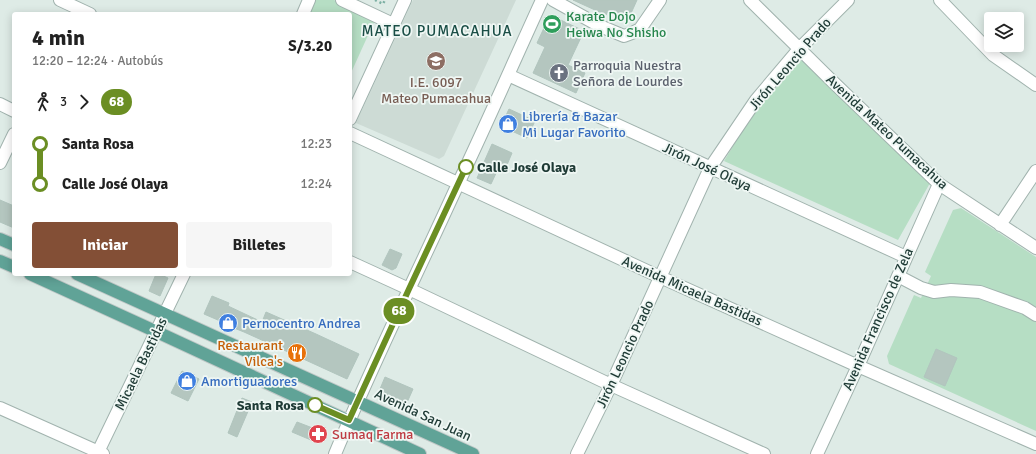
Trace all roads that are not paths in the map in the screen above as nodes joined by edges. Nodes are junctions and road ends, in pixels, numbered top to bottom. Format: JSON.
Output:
{"nodes":[{"id":1,"x":309,"y":0,"type":"edge"},
{"id":2,"x":342,"y":0,"type":"edge"},
{"id":3,"x":405,"y":0,"type":"edge"},
{"id":4,"x":542,"y":0,"type":"edge"},
{"id":5,"x":553,"y":0,"type":"edge"},
{"id":6,"x":660,"y":0,"type":"edge"},
{"id":7,"x":750,"y":0,"type":"edge"},
{"id":8,"x":848,"y":0,"type":"edge"},
{"id":9,"x":940,"y":0,"type":"edge"},
{"id":10,"x":66,"y":4,"type":"edge"},
{"id":11,"x":85,"y":12,"type":"edge"},
{"id":12,"x":304,"y":12,"type":"edge"},
{"id":13,"x":393,"y":24,"type":"junction"},
{"id":14,"x":799,"y":49,"type":"junction"},
{"id":15,"x":508,"y":75,"type":"junction"},
{"id":16,"x":1036,"y":85,"type":"edge"},
{"id":17,"x":0,"y":104,"type":"edge"},
{"id":18,"x":12,"y":110,"type":"edge"},
{"id":19,"x":352,"y":115,"type":"edge"},
{"id":20,"x":352,"y":134,"type":"edge"},
{"id":21,"x":12,"y":138,"type":"edge"},
{"id":22,"x":0,"y":163,"type":"edge"},
{"id":23,"x":710,"y":168,"type":"junction"},
{"id":24,"x":1036,"y":170,"type":"edge"},
{"id":25,"x":459,"y":183,"type":"junction"},
{"id":26,"x":938,"y":184,"type":"junction"},
{"id":27,"x":1000,"y":225,"type":"junction"},
{"id":28,"x":0,"y":239,"type":"edge"},
{"id":29,"x":12,"y":245,"type":"edge"},
{"id":30,"x":1036,"y":248,"type":"edge"},
{"id":31,"x":906,"y":257,"type":"junction"},
{"id":32,"x":0,"y":261,"type":"edge"},
{"id":33,"x":352,"y":263,"type":"edge"},
{"id":34,"x":12,"y":266,"type":"edge"},
{"id":35,"x":34,"y":276,"type":"edge"},
{"id":36,"x":81,"y":276,"type":"edge"},
{"id":37,"x":183,"y":276,"type":"edge"},
{"id":38,"x":898,"y":276,"type":"junction"},
{"id":39,"x":660,"y":277,"type":"junction"},
{"id":40,"x":409,"y":289,"type":"junction"},
{"id":41,"x":165,"y":314,"type":"junction"},
{"id":42,"x":1036,"y":315,"type":"edge"},
{"id":43,"x":157,"y":332,"type":"junction"},
{"id":44,"x":858,"y":366,"type":"junction"},
{"id":45,"x":611,"y":385,"type":"junction"},
{"id":46,"x":358,"y":402,"type":"junction"},
{"id":47,"x":0,"y":408,"type":"edge"},
{"id":48,"x":349,"y":420,"type":"junction"},
{"id":49,"x":1036,"y":444,"type":"edge"},
{"id":50,"x":100,"y":453,"type":"edge"},
{"id":51,"x":335,"y":454,"type":"edge"},
{"id":52,"x":420,"y":454,"type":"edge"},
{"id":53,"x":473,"y":454,"type":"edge"},
{"id":54,"x":577,"y":454,"type":"edge"},
{"id":55,"x":764,"y":454,"type":"edge"},
{"id":56,"x":817,"y":454,"type":"edge"}],
"edges":[{"from":1,"to":12,"type":"street"},
{"from":2,"to":13,"type":"street"},
{"from":3,"to":13,"type":"street"},
{"from":4,"to":15,"type":"street"},
{"from":5,"to":6,"type":"street"},
{"from":7,"to":14,"type":"street","name":"Avenida Mateo Pumacahua"},
{"from":8,"to":14,"type":"street","name":"Jirón Leoncio Prado"},
{"from":9,"to":16,"type":"street"},
{"from":10,"to":11,"type":"street"},
{"from":13,"to":19,"type":"street"},
{"from":14,"to":23,"type":"street","name":"Jirón Leoncio Prado"},
{"from":14,"to":26,"type":"street","name":"Avenida Mateo Pumacahua"},
{"from":15,"to":23,"type":"street","name":"Jirón José Olaya"},
{"from":15,"to":25,"type":"street"},
{"from":17,"to":18,"type":"street"},
{"from":20,"to":25,"type":"street","name":"Avenida Micaela Bastidas"},
{"from":21,"to":22,"type":"street"},
{"from":23,"to":31,"type":"street","name":"Jirón José Olaya"},
{"from":23,"to":39,"type":"street","name":"Jirón Leoncio Prado"},
{"from":24,"to":27,"type":"street"},
{"from":25,"to":39,"type":"street","name":"Avenida Micaela Bastidas"},
{"from":25,"to":40,"type":"street"},
{"from":26,"to":27,"type":"street","name":"Avenida Mateo Pumacahua"},
{"from":26,"to":31,"type":"street","name":"Avenida Francisco de Zela"},
{"from":27,"to":30,"type":"street","name":"Avenida Mateo Pumacahua"},
{"from":28,"to":29,"type":"main road"},
{"from":31,"to":38,"type":"street","name":"Avenida Francisco de Zela"},
{"from":32,"to":34,"type":"main road"},
{"from":33,"to":40,"type":"street"},
{"from":35,"to":43,"type":"main road"},
{"from":36,"to":41,"type":"main road","name":"Avenida San Juan"},
{"from":37,"to":41,"type":"street","name":"Micaela Bastidas"},
{"from":38,"to":42,"type":"street"},
{"from":38,"to":44,"type":"street","name":"Avenida Francisco de Zela"},
{"from":39,"to":44,"type":"street","name":"Avenida Micaela Bastidas"},
{"from":39,"to":45,"type":"street","name":"Jirón Leoncio Prado"},
{"from":40,"to":45,"type":"street"},
{"from":40,"to":46,"type":"street"},
{"from":41,"to":43,"type":"street","name":"Micaela Bastidas"},
{"from":41,"to":46,"type":"main road","name":"Avenida San Juan"},
{"from":43,"to":48,"type":"main road"},
{"from":43,"to":50,"type":"street","name":"Micaela Bastidas"},
{"from":44,"to":49,"type":"street","name":"Avenida Micaela Bastidas"},
{"from":44,"to":56,"type":"street","name":"Avenida Francisco de Zela"},
{"from":45,"to":54,"type":"street","name":"Jirón Leoncio Prado"},
{"from":45,"to":55,"type":"street"},
{"from":46,"to":48,"type":"street"},
{"from":46,"to":53,"type":"main road","name":"Avenida San Juan"},
{"from":47,"to":50,"type":"street"},
{"from":48,"to":51,"type":"street"},
{"from":48,"to":52,"type":"main road"}]}
